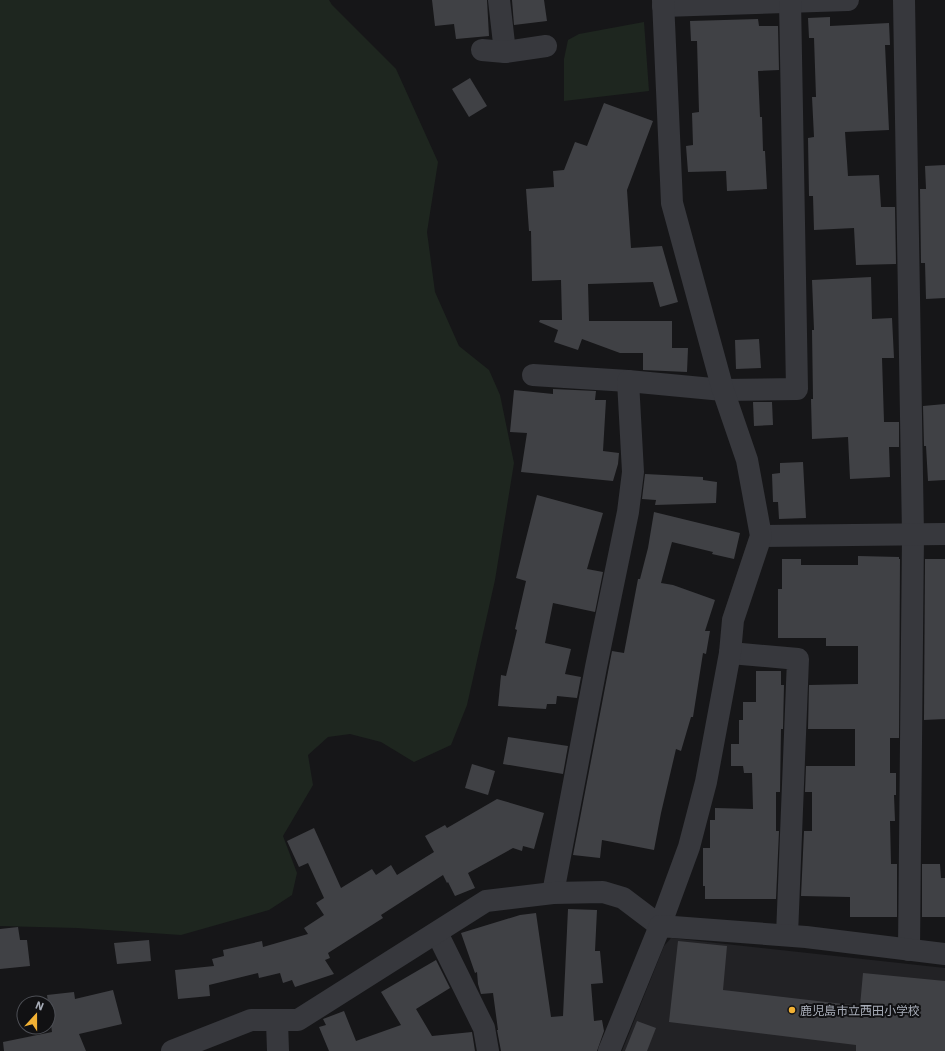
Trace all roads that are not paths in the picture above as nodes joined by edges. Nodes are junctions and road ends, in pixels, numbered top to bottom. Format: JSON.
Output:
{"nodes":[{"id":1,"x":499,"y":0,"type":"edge"},
{"id":2,"x":848,"y":0,"type":"edge"},
{"id":3,"x":904,"y":0,"type":"edge"},
{"id":4,"x":790,"y":1,"type":"edge"},
{"id":5,"x":663,"y":3,"type":"edge"},
{"id":6,"x":546,"y":46,"type":"dead end"},
{"id":7,"x":482,"y":50,"type":"dead end"},
{"id":8,"x":505,"y":52,"type":"junction"},
{"id":9,"x":533,"y":375,"type":"dead end"},
{"id":10,"x":628,"y":381,"type":"junction"},
{"id":11,"x":723,"y":390,"type":"junction"},
{"id":12,"x":945,"y":534,"type":"edge"},
{"id":13,"x":914,"y":535,"type":"junction"},
{"id":14,"x":761,"y":536,"type":"junction"},
{"id":15,"x":730,"y":653,"type":"junction"},
{"id":16,"x":553,"y":893,"type":"junction"},
{"id":17,"x":660,"y":926,"type":"junction"},
{"id":18,"x":436,"y":933,"type":"junction"},
{"id":19,"x":787,"y":935,"type":"junction"},
{"id":20,"x":909,"y":950,"type":"junction"},
{"id":21,"x":945,"y":954,"type":"edge"},
{"id":22,"x":277,"y":1020,"type":"junction"},
{"id":23,"x":172,"y":1051,"type":"edge"},
{"id":24,"x":278,"y":1051,"type":"edge"},
{"id":25,"x":488,"y":1051,"type":"edge"},
{"id":26,"x":609,"y":1051,"type":"edge"}],
"edges":[{"from":1,"to":8,"type":"street"},
{"from":2,"to":4,"type":"street"},
{"from":3,"to":13,"type":"street"},
{"from":4,"to":5,"type":"street"},
{"from":4,"to":11,"type":"street"},
{"from":5,"to":11,"type":"street"},
{"from":6,"to":8,"type":"street"},
{"from":7,"to":8,"type":"street"},
{"from":9,"to":10,"type":"street"},
{"from":10,"to":11,"type":"street"},
{"from":10,"to":16,"type":"street"},
{"from":11,"to":14,"type":"street"},
{"from":12,"to":13,"type":"street"},
{"from":13,"to":14,"type":"street"},
{"from":13,"to":20,"type":"street"},
{"from":14,"to":15,"type":"street"},
{"from":15,"to":17,"type":"street"},
{"from":15,"to":19,"type":"street"},
{"from":16,"to":17,"type":"street"},
{"from":16,"to":18,"type":"street"},
{"from":17,"to":19,"type":"street"},
{"from":17,"to":26,"type":"street"},
{"from":18,"to":22,"type":"street"},
{"from":18,"to":25,"type":"street"},
{"from":19,"to":20,"type":"street"},
{"from":20,"to":21,"type":"street"},
{"from":22,"to":23,"type":"street"},
{"from":22,"to":24,"type":"street"}]}
